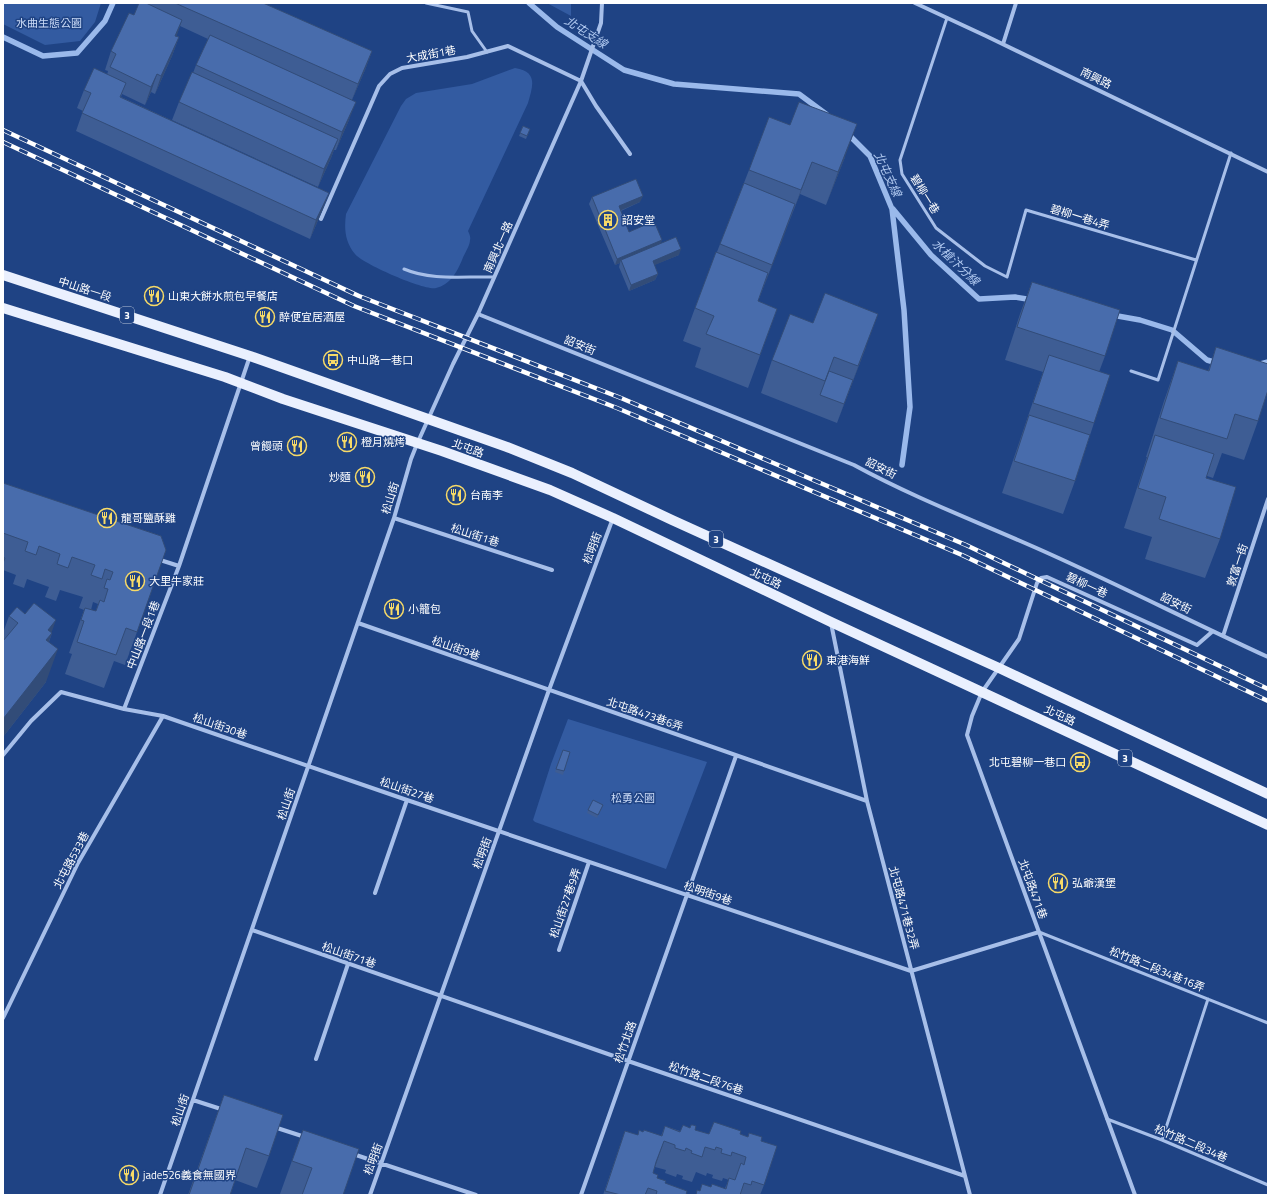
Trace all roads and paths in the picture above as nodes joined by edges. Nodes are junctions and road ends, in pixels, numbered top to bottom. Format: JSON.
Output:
{"nodes":[{"id":1,"x":426,"y":3,"type":"edge"},
{"id":2,"x":602,"y":3,"type":"edge"},
{"id":3,"x":915,"y":3,"type":"edge"},
{"id":4,"x":1016,"y":3,"type":"edge"},
{"id":5,"x":947,"y":18,"type":"junction"},
{"id":6,"x":1003,"y":44,"type":"junction"},
{"id":7,"x":487,"y":52,"type":"junction"},
{"id":8,"x":581,"y":81,"type":"junction"},
{"id":9,"x":1231,"y":153,"type":"junction"},
{"id":10,"x":630,"y":154,"type":"dead end"},
{"id":11,"x":1268,"y":172,"type":"edge"},
{"id":12,"x":321,"y":218,"type":"edge"},
{"id":13,"x":1196,"y":260,"type":"junction"},
{"id":14,"x":404,"y":269,"type":"dead end"},
{"id":15,"x":3,"y":275,"type":"edge"},
{"id":16,"x":494,"y":277,"type":"junction"},
{"id":17,"x":1007,"y":277,"type":"joint"},
{"id":18,"x":3,"y":308,"type":"edge"},
{"id":19,"x":478,"y":314,"type":"junction"},
{"id":20,"x":250,"y":356,"type":"junction"},
{"id":21,"x":1131,"y":371,"type":"dead end"},
{"id":22,"x":242,"y":383,"type":"junction"},
{"id":23,"x":429,"y":419,"type":"junction"},
{"id":24,"x":418,"y":444,"type":"junction"},
{"id":25,"x":1268,"y":499,"type":"edge"},
{"id":26,"x":394,"y":518,"type":"junction"},
{"id":27,"x":613,"y":518,"type":"junction"},
{"id":28,"x":149,"y":557,"type":"edge"},
{"id":29,"x":179,"y":566,"type":"junction"},
{"id":30,"x":552,"y":570,"type":"dead end"},
{"id":31,"x":831,"y":622,"type":"junction"},
{"id":32,"x":358,"y":623,"type":"junction"},
{"id":33,"x":1213,"y":631,"type":"junction"},
{"id":34,"x":1223,"y":636,"type":"junction"},
{"id":35,"x":1268,"y":657,"type":"edge"},
{"id":36,"x":999,"y":668,"type":"junction"},
{"id":37,"x":549,"y":690,"type":"junction"},
{"id":38,"x":982,"y":692,"type":"junction"},
{"id":39,"x":124,"y":709,"type":"junction"},
{"id":40,"x":163,"y":716,"type":"junction"},
{"id":41,"x":3,"y":755,"type":"edge"},
{"id":42,"x":736,"y":756,"type":"junction"},
{"id":43,"x":308,"y":766,"type":"junction"},
{"id":44,"x":1268,"y":794,"type":"edge"},
{"id":45,"x":407,"y":800,"type":"junction"},
{"id":46,"x":867,"y":802,"type":"junction"},
{"id":47,"x":1268,"y":825,"type":"edge"},
{"id":48,"x":499,"y":831,"type":"junction"},
{"id":49,"x":589,"y":862,"type":"junction"},
{"id":50,"x":375,"y":893,"type":"dead end"},
{"id":51,"x":687,"y":895,"type":"junction"},
{"id":52,"x":252,"y":930,"type":"junction"},
{"id":53,"x":1039,"y":932,"type":"junction"},
{"id":54,"x":559,"y":950,"type":"dead end"},
{"id":55,"x":348,"y":964,"type":"junction"},
{"id":56,"x":911,"y":971,"type":"junction"},
{"id":57,"x":441,"y":996,"type":"junction"},
{"id":58,"x":1208,"y":999,"type":"junction"},
{"id":59,"x":3,"y":1018,"type":"edge"},
{"id":60,"x":1268,"y":1023,"type":"edge"},
{"id":61,"x":316,"y":1059,"type":"dead end"},
{"id":62,"x":628,"y":1061,"type":"junction"},
{"id":63,"x":193,"y":1100,"type":"junction"},
{"id":64,"x":231,"y":1112,"type":"edge"},
{"id":65,"x":1107,"y":1119,"type":"junction"},
{"id":66,"x":268,"y":1125,"type":"edge"},
{"id":67,"x":314,"y":1140,"type":"edge"},
{"id":68,"x":1162,"y":1140,"type":"junction"},
{"id":69,"x":351,"y":1153,"type":"edge"},
{"id":70,"x":381,"y":1163,"type":"junction"},
{"id":71,"x":965,"y":1176,"type":"junction"},
{"id":72,"x":1268,"y":1185,"type":"edge"},
{"id":73,"x":160,"y":1195,"type":"edge"},
{"id":74,"x":370,"y":1195,"type":"edge"},
{"id":75,"x":476,"y":1195,"type":"edge"},
{"id":76,"x":581,"y":1195,"type":"edge"},
{"id":77,"x":970,"y":1195,"type":"edge"},
{"id":78,"x":1135,"y":1195,"type":"edge"}],
"edges":[{"from":1,"to":7,"type":"lane"},
{"from":2,"to":8,"type":"street","name":"南興北一路"},
{"from":3,"to":5,"type":"street","name":"南興路"},
{"from":4,"to":6,"type":"street"},
{"from":5,"to":6,"type":"street","name":"南興路"},
{"from":5,"to":17,"type":"lane","name":"碧柳一巷"},
{"from":6,"to":9,"type":"street","name":"南興路"},
{"from":7,"to":8,"type":"street","name":"大成街1巷"},
{"from":7,"to":12,"type":"street","name":"大成街1巷"},
{"from":8,"to":10,"type":"street"},
{"from":8,"to":16,"type":"street","name":"南興北一路"},
{"from":9,"to":11,"type":"street","name":"南興路"},
{"from":9,"to":13,"type":"lane"},
{"from":13,"to":17,"type":"lane","name":"碧柳一巷4弄"},
{"from":13,"to":21,"type":"lane"},
{"from":14,"to":16,"type":"lane"},
{"from":15,"to":20,"type":"main road","name":"中山路一段","number":"3"},
{"from":16,"to":19,"type":"street","name":"南興北一路"},
{"from":18,"to":22,"type":"main road","number":"3"},
{"from":19,"to":23,"type":"street","name":"南興北一路"},
{"from":19,"to":33,"type":"street","name":"詔安街"},
{"from":20,"to":22,"type":"street","name":"中山路一段1巷"},
{"from":20,"to":23,"type":"main road","name":"北屯路","number":"3"},
{"from":22,"to":24,"type":"main road","name":"北屯路","number":"3"},
{"from":22,"to":29,"type":"street","name":"中山路一段1巷"},
{"from":23,"to":24,"type":"street","name":"松山街"},
{"from":23,"to":36,"type":"main road","name":"北屯路","number":"3"},
{"from":24,"to":26,"type":"street","name":"松山街"},
{"from":24,"to":27,"type":"main road","name":"北屯路","number":"3"},
{"from":25,"to":34,"type":"street","name":"敦富一街"},
{"from":26,"to":30,"type":"street","name":"松山街1巷"},
{"from":26,"to":32,"type":"street","name":"松山街"},
{"from":27,"to":31,"type":"main road","name":"北屯路","number":"3"},
{"from":27,"to":37,"type":"street","name":"松明街"},
{"from":28,"to":29,"type":"street"},
{"from":29,"to":39,"type":"street","name":"中山路一段1巷"},
{"from":31,"to":38,"type":"main road","name":"北屯路","number":"3"},
{"from":31,"to":46,"type":"street","name":"北屯路471巷32弄"},
{"from":32,"to":37,"type":"street","name":"松山街9巷"},
{"from":32,"to":43,"type":"street","name":"松山街"},
{"from":33,"to":34,"type":"street","name":"詔安街"},
{"from":33,"to":36,"type":"street","name":"碧柳一巷"},
{"from":34,"to":35,"type":"street","name":"詔安街"},
{"from":36,"to":38,"type":"street","name":"北屯路471巷"},
{"from":36,"to":44,"type":"main road","name":"北屯路","number":"3"},
{"from":37,"to":42,"type":"street","name":"北屯路473巷6弄"},
{"from":37,"to":48,"type":"street","name":"松明街"},
{"from":38,"to":47,"type":"main road","name":"北屯路","number":"3"},
{"from":38,"to":53,"type":"street","name":"北屯路471巷"},
{"from":39,"to":40,"type":"street","name":"松山街30巷"},
{"from":39,"to":41,"type":"street"},
{"from":40,"to":43,"type":"street","name":"松山街30巷"},
{"from":40,"to":59,"type":"street","name":"北屯路533巷"},
{"from":42,"to":46,"type":"street","name":"北屯路473巷6弄"},
{"from":42,"to":51,"type":"street"},
{"from":43,"to":45,"type":"street","name":"松山街27巷"},
{"from":43,"to":52,"type":"street","name":"松山街"},
{"from":45,"to":48,"type":"street","name":"松山街27巷"},
{"from":45,"to":50,"type":"street"},
{"from":46,"to":56,"type":"street","name":"北屯路471巷32弄"},
{"from":48,"to":49,"type":"street","name":"松明街9巷"},
{"from":48,"to":57,"type":"street","name":"松明街"},
{"from":49,"to":51,"type":"street","name":"松明街9巷"},
{"from":49,"to":54,"type":"street","name":"松山街27巷9弄"},
{"from":51,"to":56,"type":"street","name":"松明街9巷"},
{"from":51,"to":62,"type":"street","name":"松竹北路"},
{"from":52,"to":55,"type":"street","name":"松山街71巷"},
{"from":52,"to":63,"type":"street","name":"松山街"},
{"from":53,"to":56,"type":"street"},
{"from":53,"to":58,"type":"lane","name":"松竹路二段34巷16弄"},
{"from":53,"to":65,"type":"street","name":"北屯路471巷"},
{"from":55,"to":57,"type":"street","name":"松山街71巷"},
{"from":55,"to":61,"type":"street"},
{"from":56,"to":71,"type":"street","name":"北屯路471巷32弄"},
{"from":57,"to":62,"type":"street","name":"松竹路二段76巷"},
{"from":57,"to":70,"type":"street","name":"松明街"},
{"from":58,"to":60,"type":"lane","name":"松竹路二段34巷16弄"},
{"from":58,"to":68,"type":"lane"},
{"from":62,"to":71,"type":"street","name":"松竹路二段76巷"},
{"from":62,"to":76,"type":"street","name":"松竹北路"},
{"from":63,"to":64,"type":"street"},
{"from":63,"to":73,"type":"street","name":"松山街"},
{"from":65,"to":68,"type":"lane","name":"松竹路二段34巷"},
{"from":65,"to":78,"type":"street","name":"北屯路471巷"},
{"from":66,"to":67,"type":"street"},
{"from":68,"to":72,"type":"lane","name":"松竹路二段34巷"},
{"from":69,"to":70,"type":"street"},
{"from":70,"to":74,"type":"street","name":"松明街"},
{"from":70,"to":75,"type":"street"},
{"from":71,"to":77,"type":"street","name":"北屯路471巷32弄"}]}
